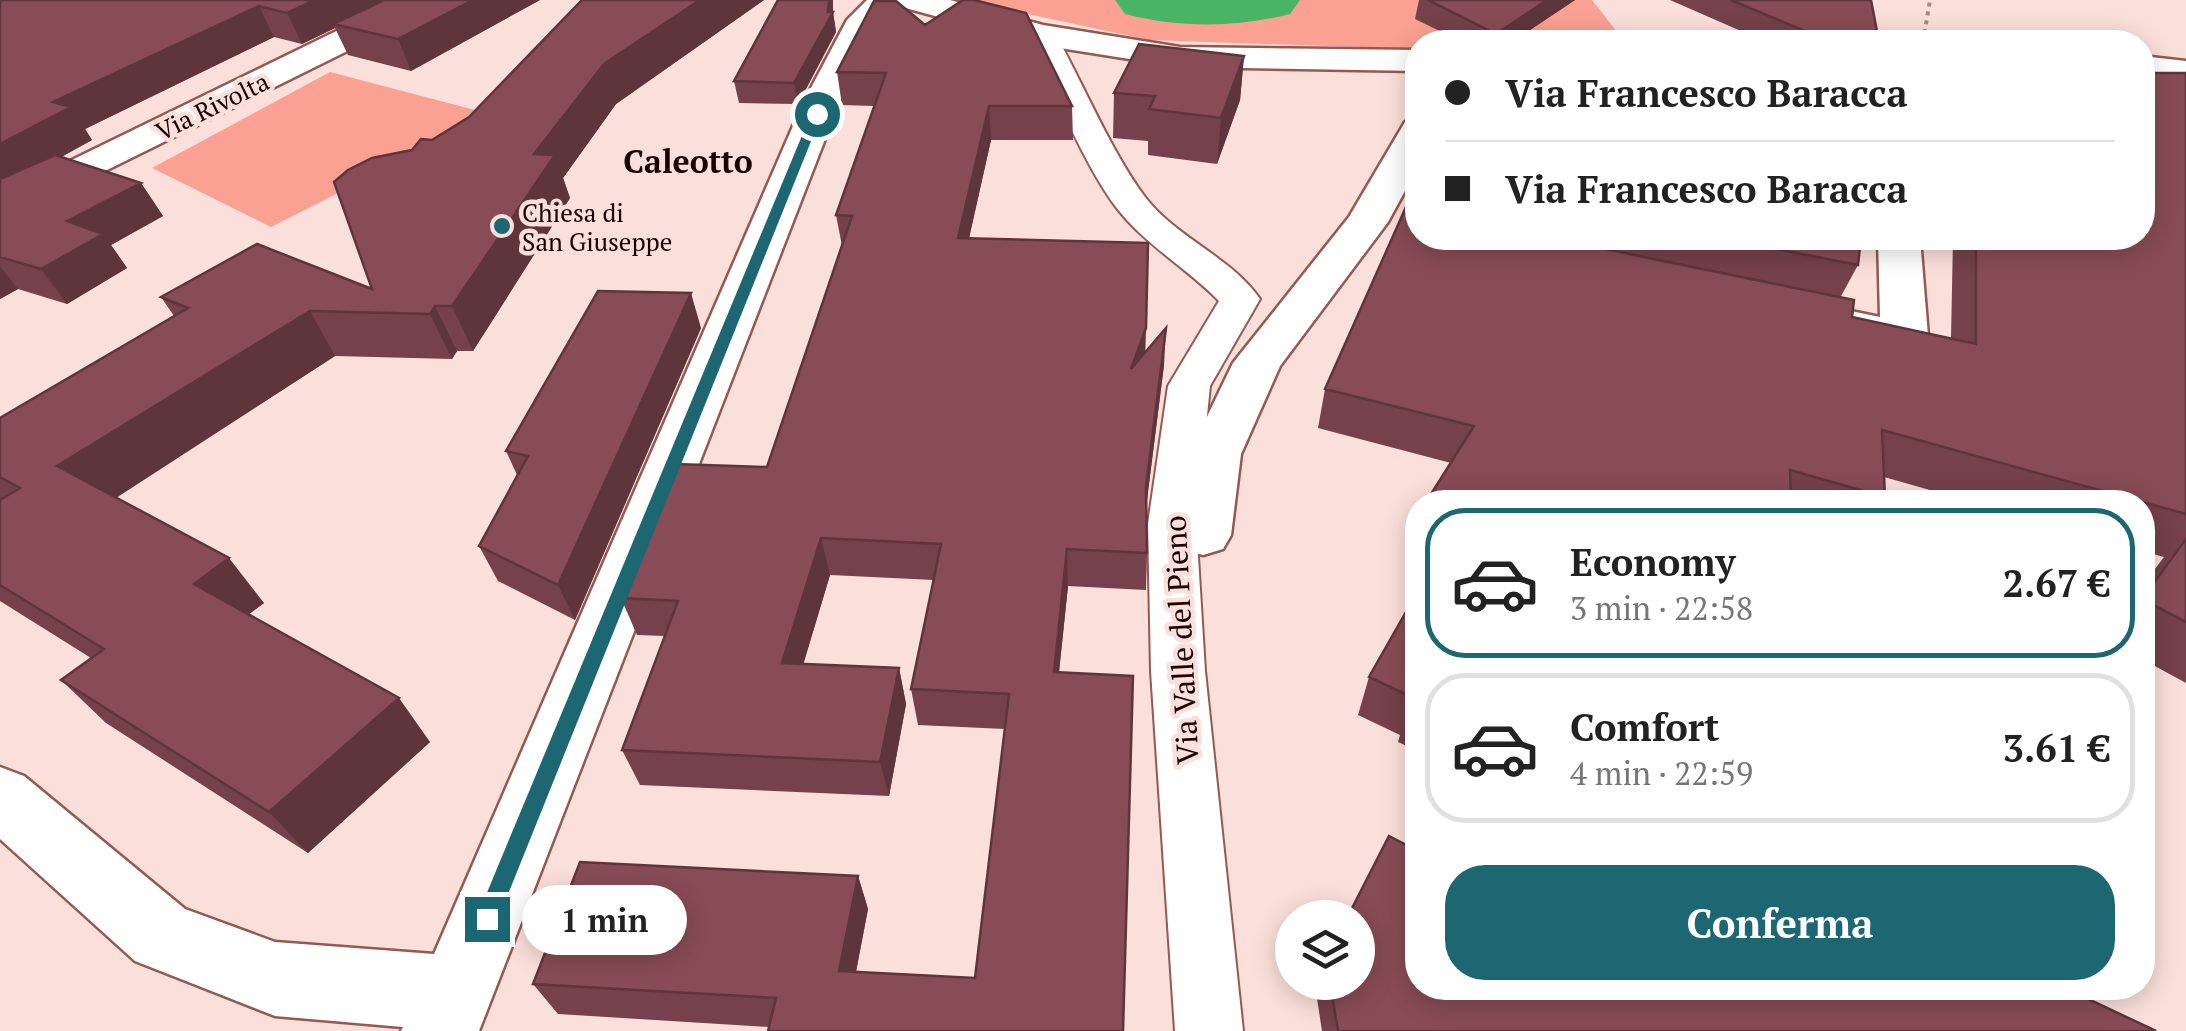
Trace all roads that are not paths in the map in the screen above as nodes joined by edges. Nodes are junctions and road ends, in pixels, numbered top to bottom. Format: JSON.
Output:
{"nodes":[{"id":1,"x":425,"y":0,"type":"edge"},
{"id":2,"x":886,"y":0,"type":"edge"},
{"id":3,"x":913,"y":0,"type":"edge"},
{"id":4,"x":1040,"y":34,"type":"junction"},
{"id":5,"x":1405,"y":61,"type":"edge"},
{"id":6,"x":2155,"y":68,"type":"edge"},
{"id":7,"x":2186,"y":72,"type":"edge"},
{"id":8,"x":1405,"y":166,"type":"edge"},
{"id":9,"x":0,"y":211,"type":"edge"},
{"id":10,"x":1900,"y":250,"type":"edge"},
{"id":11,"x":1808,"y":316,"type":"edge"},
{"id":12,"x":1203,"y":535,"type":"dead end"},
{"id":13,"x":0,"y":796,"type":"edge"},
{"id":14,"x":448,"y":1012,"type":"edge"},
{"id":15,"x":1208,"y":1031,"type":"edge"}],
"edges":[{"from":1,"to":9,"type":"street","name":"Via Rivolta"},
{"from":2,"to":14,"type":"street"},
{"from":3,"to":4,"type":"street"},
{"from":4,"to":5,"type":"street"},
{"from":4,"to":15,"type":"street","name":"Via Valle del Pieno"},
{"from":6,"to":7,"type":"street"},
{"from":8,"to":12,"type":"street"},
{"from":10,"to":11,"type":"street"},
{"from":13,"to":14,"type":"street"}]}
